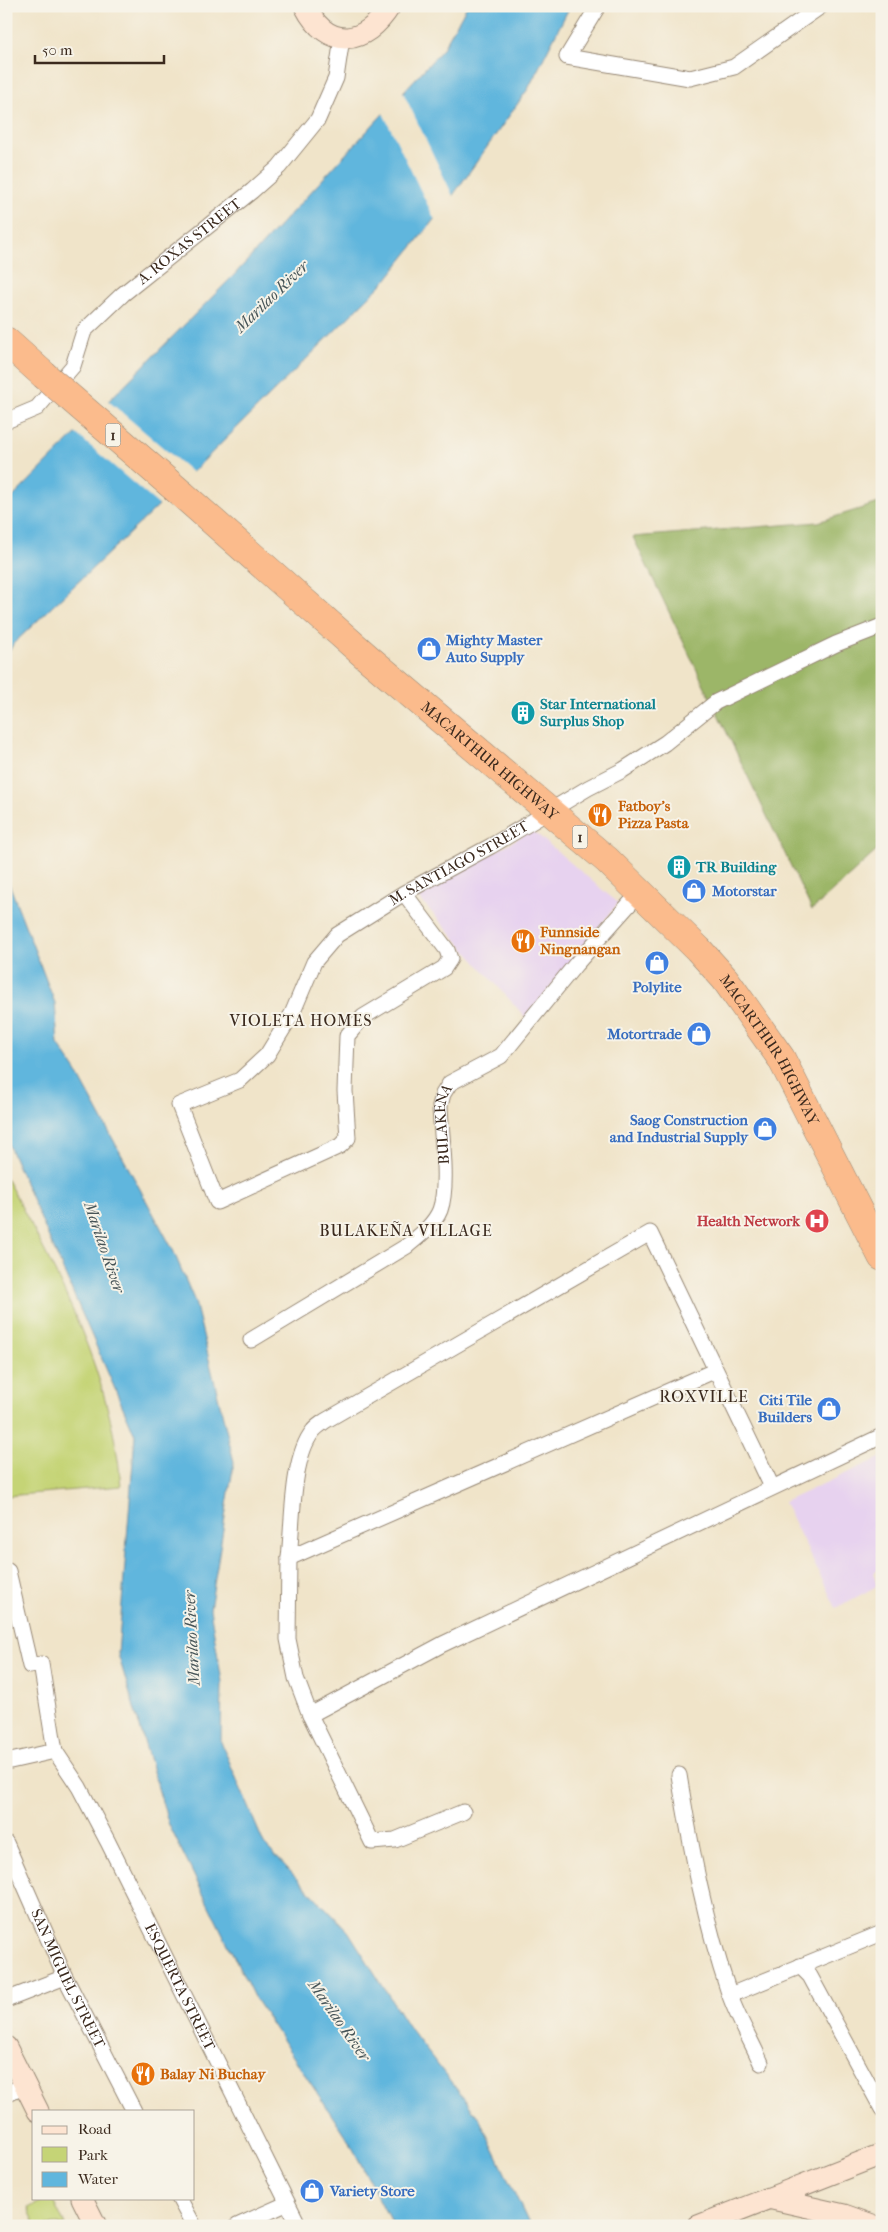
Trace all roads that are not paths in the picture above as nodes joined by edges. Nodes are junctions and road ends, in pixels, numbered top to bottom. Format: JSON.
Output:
{"nodes":[{"id":1,"x":305,"y":6,"type":"edge"},
{"id":2,"x":390,"y":6,"type":"edge"},
{"id":3,"x":598,"y":6,"type":"edge"},
{"id":4,"x":821,"y":6,"type":"edge"},
{"id":5,"x":342,"y":38,"type":"junction"},
{"id":6,"x":6,"y":340,"type":"edge"},
{"id":7,"x":6,"y":421,"type":"edge"},
{"id":8,"x":882,"y":626,"type":"edge"},
{"id":9,"x":549,"y":811,"type":"junction"},
{"id":10,"x":641,"y":892,"type":"junction"},
{"id":11,"x":404,"y":893,"type":"junction"},
{"id":12,"x":882,"y":1257,"type":"edge"},
{"id":13,"x":251,"y":1340,"type":"dead end"},
{"id":14,"x":714,"y":1371,"type":"junction"},
{"id":15,"x":882,"y":1436,"type":"edge"},
{"id":16,"x":772,"y":1488,"type":"junction"},
{"id":17,"x":289,"y":1558,"type":"junction"},
{"id":18,"x":8,"y":1571,"type":"dead end"},
{"id":19,"x":310,"y":1715,"type":"junction"},
{"id":20,"x":55,"y":1751,"type":"junction"},
{"id":21,"x":6,"y":1762,"type":"edge"},
{"id":22,"x":679,"y":1775,"type":"dead end"},
{"id":23,"x":463,"y":1812,"type":"dead end"},
{"id":24,"x":6,"y":1843,"type":"edge"},
{"id":25,"x":882,"y":1933,"type":"edge"},
{"id":26,"x":800,"y":1966,"type":"junction"},
{"id":27,"x":65,"y":1977,"type":"junction"},
{"id":28,"x":730,"y":1995,"type":"junction"},
{"id":29,"x":6,"y":2000,"type":"edge"},
{"id":30,"x":6,"y":2047,"type":"edge"},
{"id":31,"x":761,"y":2063,"type":"dead end"},
{"id":32,"x":15,"y":2089,"type":"edge"},
{"id":33,"x":882,"y":2109,"type":"edge"},
{"id":34,"x":37,"y":2110,"type":"edge"},
{"id":35,"x":133,"y":2110,"type":"edge"},
{"id":36,"x":882,"y":2154,"type":"edge"},
{"id":37,"x":768,"y":2198,"type":"junction"},
{"id":38,"x":83,"y":2200,"type":"edge"},
{"id":39,"x":180,"y":2200,"type":"edge"},
{"id":40,"x":286,"y":2204,"type":"junction"},
{"id":41,"x":96,"y":2226,"type":"edge"},
{"id":42,"x":194,"y":2226,"type":"edge"},
{"id":43,"x":237,"y":2226,"type":"edge"},
{"id":44,"x":299,"y":2226,"type":"edge"},
{"id":45,"x":698,"y":2226,"type":"edge"},
{"id":46,"x":875,"y":2226,"type":"edge"}],
"edges":[{"from":1,"to":5,"type":"main road"},
{"from":2,"to":5,"type":"main road"},
{"from":3,"to":4,"type":"street"},
{"from":5,"to":7,"type":"street","name":"A. ROXAS STREET"},
{"from":6,"to":9,"type":"highway","name":"MACARTHUR HIGHWAY","number":"1","bridge":true},
{"from":8,"to":9,"type":"street","name":"M. SANTIAGO STREET"},
{"from":9,"to":10,"type":"highway","name":"MACARTHUR HIGHWAY","number":"1"},
{"from":9,"to":11,"type":"street","name":"M. SANTIAGO STREET"},
{"from":10,"to":12,"type":"highway","name":"MACARTHUR HIGHWAY","number":"1"},
{"from":10,"to":13,"type":"street","name":"BULAKENA"},
{"from":11,"to":11,"type":"street","name":"M. SANTIAGO STREET"},
{"from":14,"to":16,"type":"street"},
{"from":14,"to":17,"type":"street"},
{"from":14,"to":17,"type":"street"},
{"from":15,"to":16,"type":"street"},
{"from":16,"to":19,"type":"street"},
{"from":17,"to":19,"type":"street"},
{"from":18,"to":20,"type":"street"},
{"from":19,"to":23,"type":"street"},
{"from":20,"to":21,"type":"street"},
{"from":20,"to":40,"type":"street","name":"ESQUERTA STREET"},
{"from":22,"to":28,"type":"street"},
{"from":24,"to":27,"type":"street","name":"SAN MIGUEL STREET"},
{"from":25,"to":26,"type":"street"},
{"from":26,"to":28,"type":"street"},
{"from":26,"to":33,"type":"street"},
{"from":27,"to":29,"type":"street"},
{"from":27,"to":35,"type":"street","name":"SAN MIGUEL STREET"},
{"from":28,"to":31,"type":"street"},
{"from":30,"to":32,"type":"main road"},
{"from":32,"to":34,"type":"main road"},
{"from":36,"to":37,"type":"main road"},
{"from":37,"to":45,"type":"main road"},
{"from":37,"to":46,"type":"main road"},
{"from":38,"to":41,"type":"main road"},
{"from":39,"to":42,"type":"street"},
{"from":40,"to":43,"type":"street"},
{"from":40,"to":44,"type":"street","name":"ESQUERTA STREET"}]}
